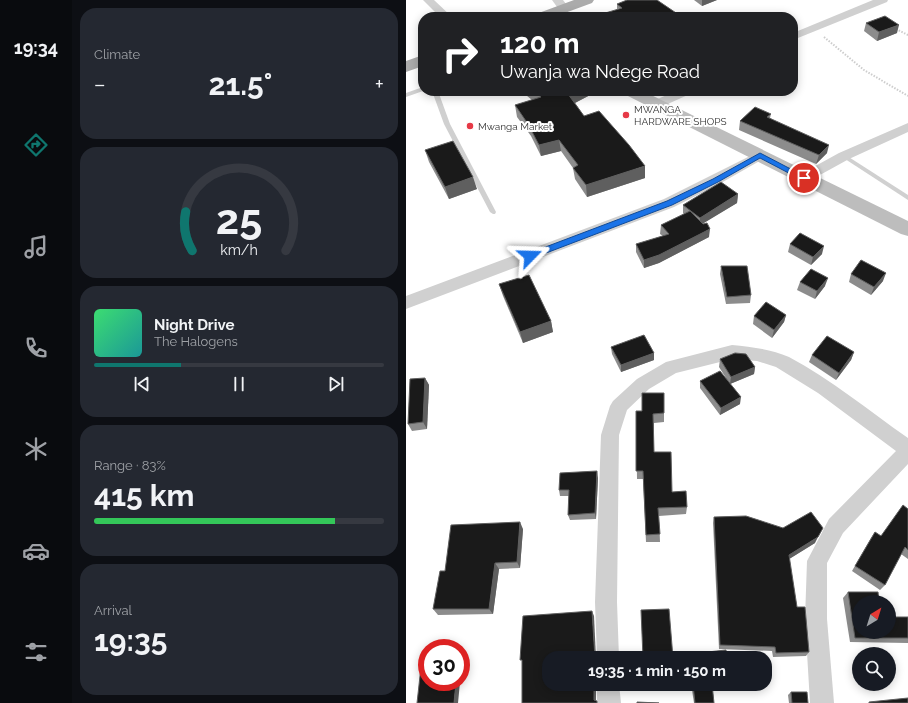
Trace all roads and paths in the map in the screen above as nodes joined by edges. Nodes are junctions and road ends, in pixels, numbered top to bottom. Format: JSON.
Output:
{"nodes":[{"id":1,"x":428,"y":0,"type":"edge"},
{"id":2,"x":587,"y":0,"type":"edge"},
{"id":3,"x":883,"y":0,"type":"edge"},
{"id":4,"x":561,"y":4,"type":"edge"},
{"id":5,"x":441,"y":12,"type":"edge"},
{"id":6,"x":549,"y":12,"type":"edge"},
{"id":7,"x":814,"y":28,"type":"junction"},
{"id":8,"x":895,"y":29,"type":"edge"},
{"id":9,"x":798,"y":35,"type":"edge"},
{"id":10,"x":908,"y":35,"type":"edge"},
{"id":11,"x":418,"y":62,"type":"edge"},
{"id":12,"x":406,"y":67,"type":"edge"},
{"id":13,"x":418,"y":91,"type":"edge"},
{"id":14,"x":406,"y":95,"type":"edge"},
{"id":15,"x":437,"y":96,"type":"edge"},
{"id":16,"x":640,"y":96,"type":"edge"},
{"id":17,"x":675,"y":96,"type":"edge"},
{"id":18,"x":908,"y":96,"type":"edge"},
{"id":19,"x":657,"y":104,"type":"junction"},
{"id":20,"x":908,"y":127,"type":"edge"},
{"id":21,"x":760,"y":155,"type":"junction"},
{"id":22,"x":844,"y":156,"type":"junction"},
{"id":23,"x":804,"y":178,"type":"junction"},
{"id":24,"x":908,"y":198,"type":"edge"},
{"id":25,"x":493,"y":212,"type":"dead end"},
{"id":26,"x":908,"y":229,"type":"edge"},
{"id":27,"x":406,"y":303,"type":"edge"},
{"id":28,"x":908,"y":450,"type":"edge"},
{"id":29,"x":608,"y":651,"type":"edge"},
{"id":30,"x":608,"y":691,"type":"edge"},
{"id":31,"x":609,"y":703,"type":"edge"},
{"id":32,"x":822,"y":703,"type":"edge"}],
"edges":[{"from":1,"to":5,"type":"street"},
{"from":2,"to":4,"type":"main road"},
{"from":3,"to":7,"type":"street"},
{"from":4,"to":6,"type":"main road"},
{"from":7,"to":9,"type":"street"},
{"from":7,"to":18,"type":"path"},
{"from":8,"to":10,"type":"path"},
{"from":11,"to":12,"type":"main road"},
{"from":13,"to":14,"type":"lane"},
{"from":15,"to":25,"type":"lane"},
{"from":16,"to":19,"type":"main road"},
{"from":17,"to":19,"type":"street"},
{"from":19,"to":21,"type":"main road"},
{"from":20,"to":22,"type":"street"},
{"from":21,"to":23,"type":"main road"},
{"from":21,"to":27,"type":"street"},
{"from":22,"to":23,"type":"street"},
{"from":22,"to":24,"type":"lane"},
{"from":23,"to":26,"type":"main road"},
{"from":28,"to":29,"type":"street"},
{"from":28,"to":32,"type":"street"},
{"from":30,"to":31,"type":"street"}]}
